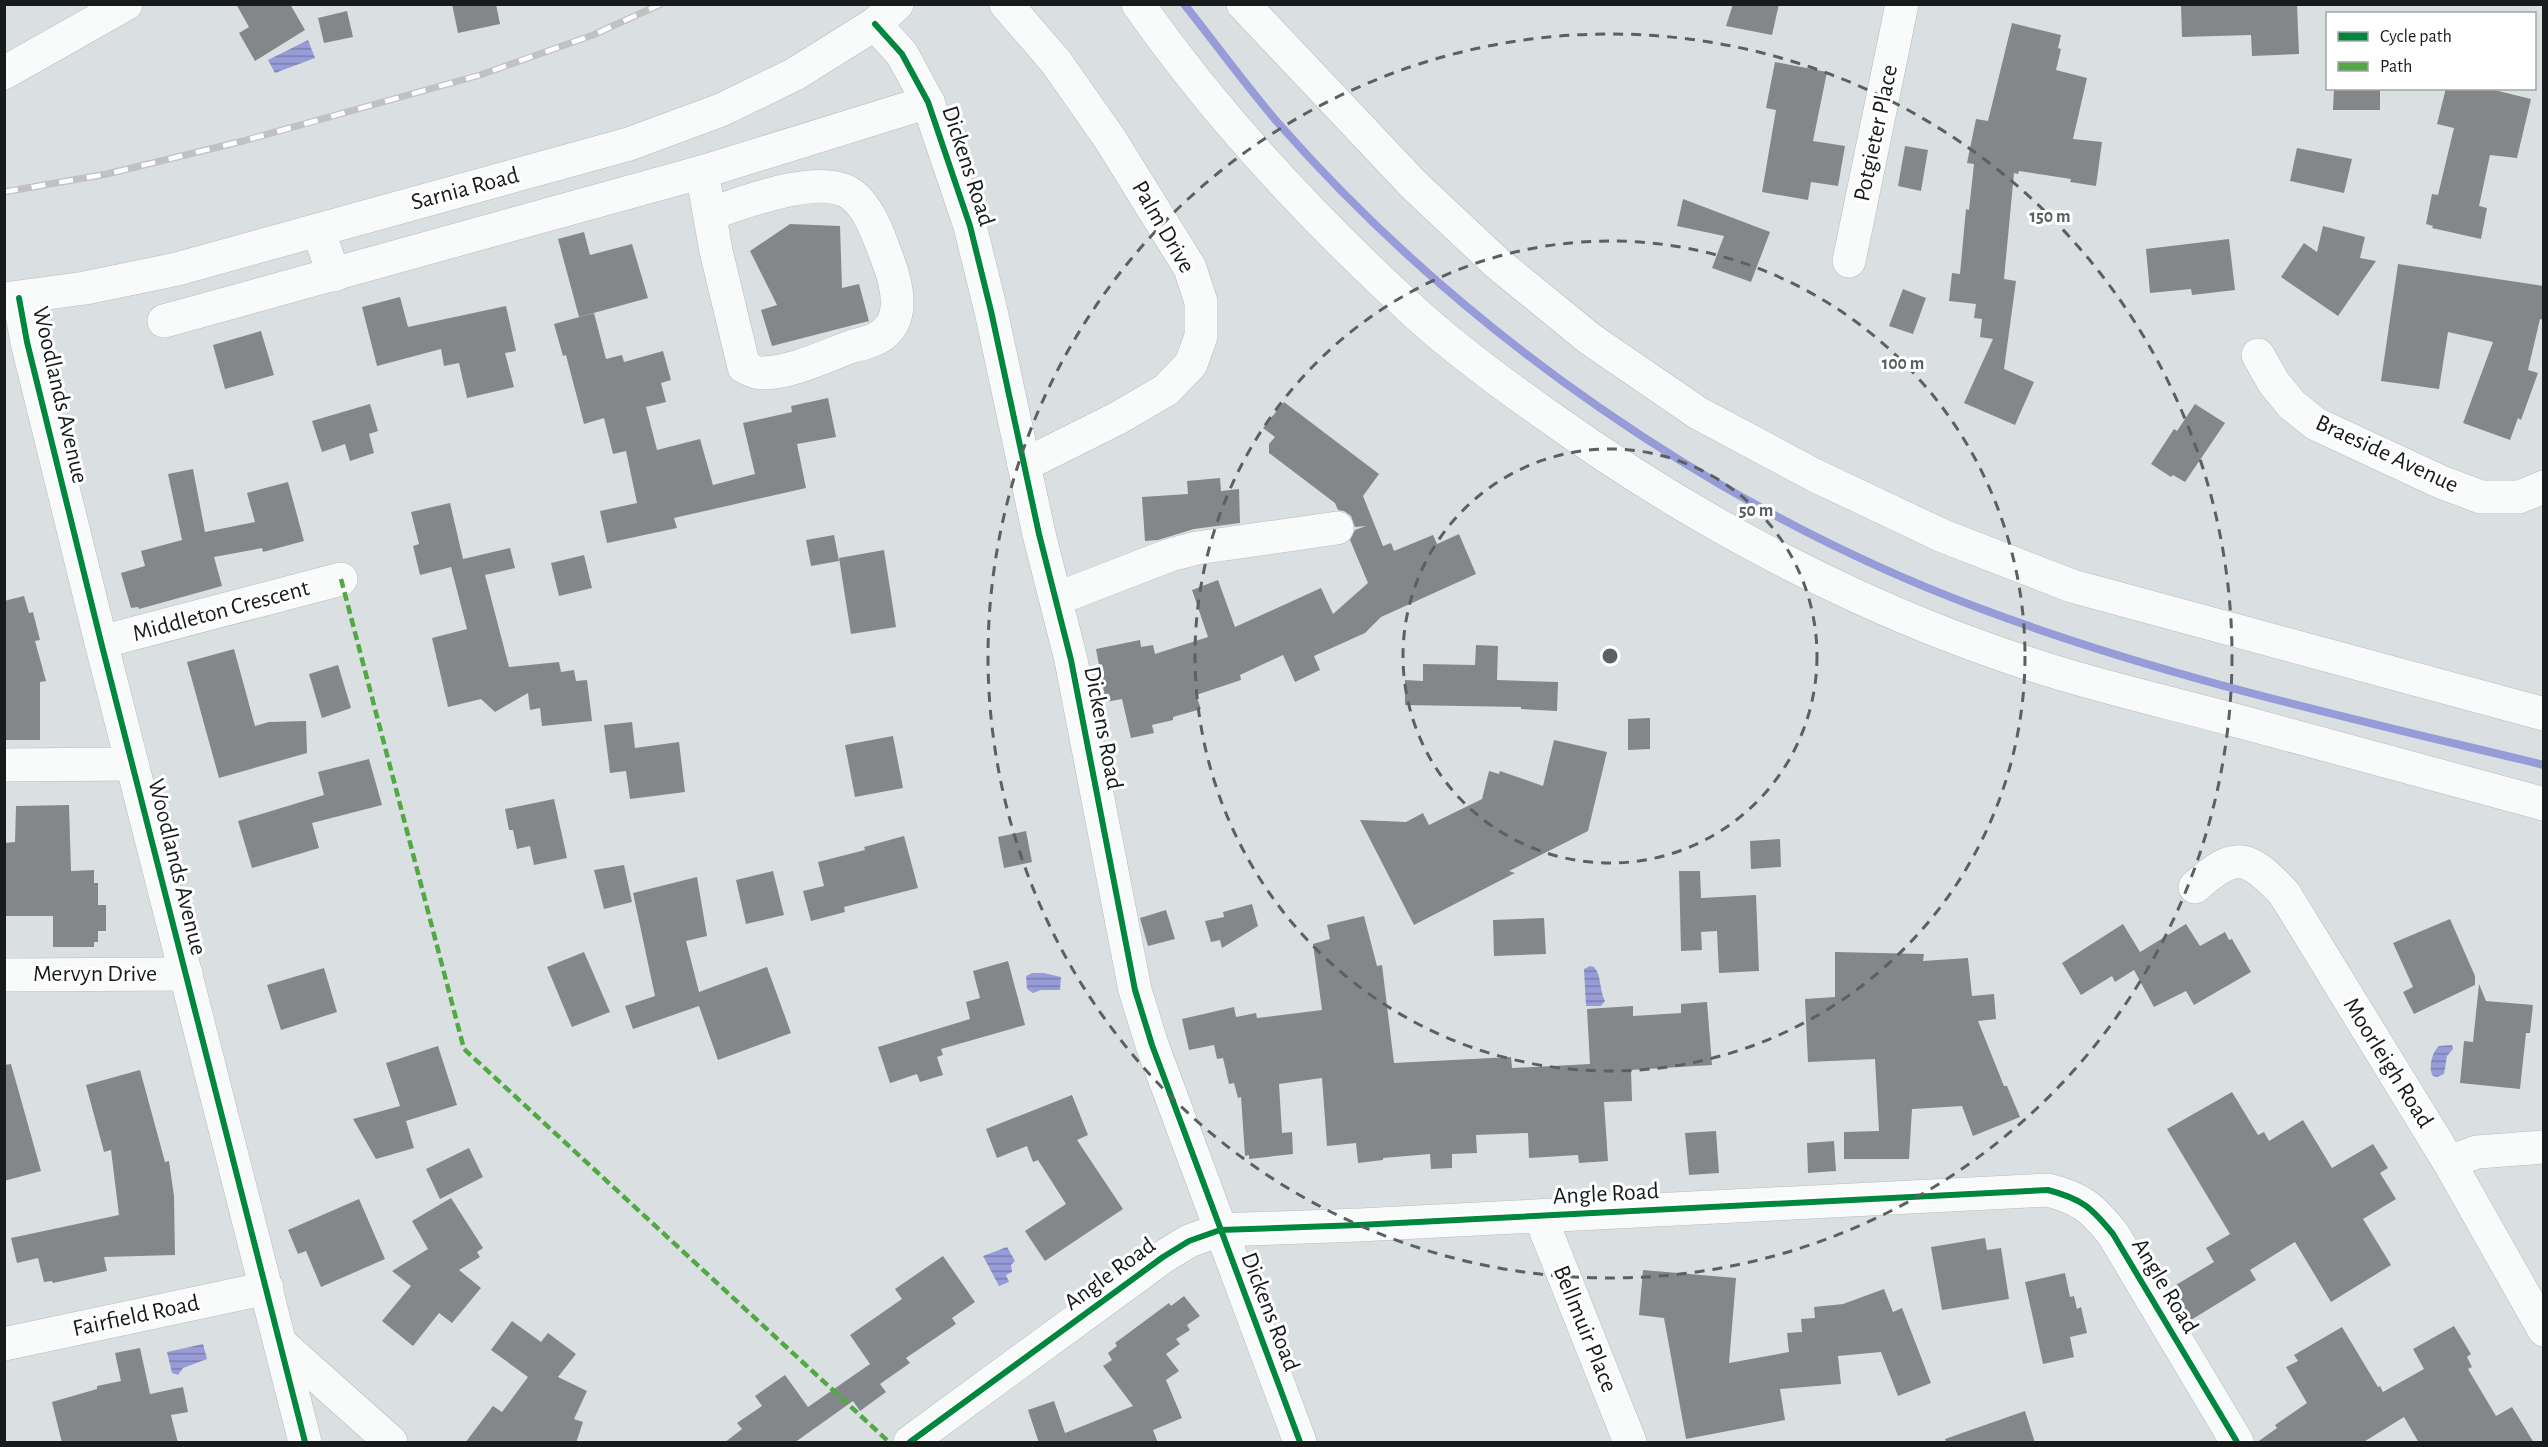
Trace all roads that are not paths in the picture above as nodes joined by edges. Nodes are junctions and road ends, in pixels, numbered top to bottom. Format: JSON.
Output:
{"nodes":[{"id":1,"x":126,"y":4,"type":"edge"},
{"id":2,"x":1006,"y":4,"type":"edge"},
{"id":3,"x":1138,"y":4,"type":"edge"},
{"id":4,"x":1243,"y":4,"type":"edge"},
{"id":5,"x":1902,"y":4,"type":"edge"},
{"id":6,"x":886,"y":14,"type":"edge"},
{"id":7,"x":4,"y":73,"type":"edge"},
{"id":8,"x":928,"y":102,"type":"junction"},
{"id":9,"x":702,"y":172,"type":"junction"},
{"id":10,"x":710,"y":214,"type":"junction"},
{"id":11,"x":318,"y":230,"type":"junction"},
{"id":12,"x":1849,"y":261,"type":"dead end"},
{"id":13,"x":334,"y":275,"type":"junction"},
{"id":14,"x":12,"y":299,"type":"edge"},
{"id":15,"x":164,"y":321,"type":"dead end"},
{"id":16,"x":2258,"y":355,"type":"dead end"},
{"id":17,"x":1024,"y":465,"type":"junction"},
{"id":18,"x":2544,"y":487,"type":"edge"},
{"id":19,"x":1338,"y":528,"type":"dead end"},
{"id":20,"x":341,"y":579,"type":"dead end"},
{"id":21,"x":1056,"y":599,"type":"junction"},
{"id":22,"x":101,"y":642,"type":"junction"},
{"id":23,"x":2544,"y":714,"type":"edge"},
{"id":24,"x":132,"y":764,"type":"junction"},
{"id":25,"x":4,"y":765,"type":"edge"},
{"id":26,"x":2544,"y":804,"type":"edge"},
{"id":27,"x":2195,"y":886,"type":"dead end"},
{"id":28,"x":186,"y":974,"type":"junction"},
{"id":29,"x":4,"y":975,"type":"edge"},
{"id":30,"x":2544,"y":1146,"type":"edge"},
{"id":31,"x":2449,"y":1162,"type":"junction"},
{"id":32,"x":1540,"y":1216,"type":"junction"},
{"id":33,"x":1220,"y":1230,"type":"junction"},
{"id":34,"x":267,"y":1288,"type":"junction"},
{"id":35,"x":2544,"y":1330,"type":"edge"},
{"id":36,"x":280,"y":1343,"type":"junction"},
{"id":37,"x":4,"y":1344,"type":"edge"},
{"id":38,"x":305,"y":1443,"type":"edge"},
{"id":39,"x":391,"y":1443,"type":"edge"},
{"id":40,"x":909,"y":1443,"type":"edge"},
{"id":41,"x":1300,"y":1443,"type":"edge"},
{"id":42,"x":1630,"y":1443,"type":"edge"},
{"id":43,"x":2237,"y":1443,"type":"edge"}],
"edges":[{"from":1,"to":7,"type":"main road"},
{"from":2,"to":17,"type":"main road","name":"Palm Drive"},
{"from":3,"to":26,"type":"main road"},
{"from":4,"to":23,"type":"main road"},
{"from":5,"to":12,"type":"main road","name":"Potgieter Place"},
{"from":6,"to":8,"type":"main road","name":"Dickens Road"},
{"from":6,"to":11,"type":"main road","name":"Sarnia Road"},
{"from":8,"to":9,"type":"main road"},
{"from":8,"to":17,"type":"main road","name":"Dickens Road"},
{"from":9,"to":10,"type":"main road"},
{"from":9,"to":13,"type":"main road"},
{"from":10,"to":10,"type":"main road"},
{"from":11,"to":13,"type":"main road"},
{"from":11,"to":14,"type":"main road","name":"Sarnia Road"},
{"from":13,"to":15,"type":"main road"},
{"from":14,"to":22,"type":"main road","name":"Woodlands Avenue"},
{"from":16,"to":18,"type":"main road","name":"Braeside Avenue"},
{"from":17,"to":21,"type":"main road","name":"Dickens Road"},
{"from":19,"to":21,"type":"main road"},
{"from":20,"to":22,"type":"main road","name":"Middleton Crescent"},
{"from":21,"to":33,"type":"main road","name":"Dickens Road"},
{"from":22,"to":24,"type":"main road","name":"Woodlands Avenue"},
{"from":24,"to":25,"type":"main road"},
{"from":24,"to":28,"type":"main road","name":"Woodlands Avenue"},
{"from":27,"to":31,"type":"main road","name":"Moorleigh Road"},
{"from":28,"to":29,"type":"main road","name":"Mervyn Drive"},
{"from":28,"to":34,"type":"main road","name":"Woodlands Avenue"},
{"from":30,"to":31,"type":"main road"},
{"from":31,"to":35,"type":"main road","name":"Moorleigh Road"},
{"from":32,"to":33,"type":"main road","name":"Angle Road"},
{"from":32,"to":42,"type":"main road","name":"Bellmuir Place"},
{"from":32,"to":43,"type":"main road","name":"Angle Road"},
{"from":33,"to":40,"type":"main road","name":"Angle Road"},
{"from":33,"to":41,"type":"main road","name":"Dickens Road"},
{"from":34,"to":36,"type":"main road","name":"Woodlands Avenue"},
{"from":34,"to":37,"type":"main road","name":"Fairfield Road"},
{"from":36,"to":38,"type":"main road","name":"Woodlands Avenue"},
{"from":36,"to":39,"type":"main road"}]}
